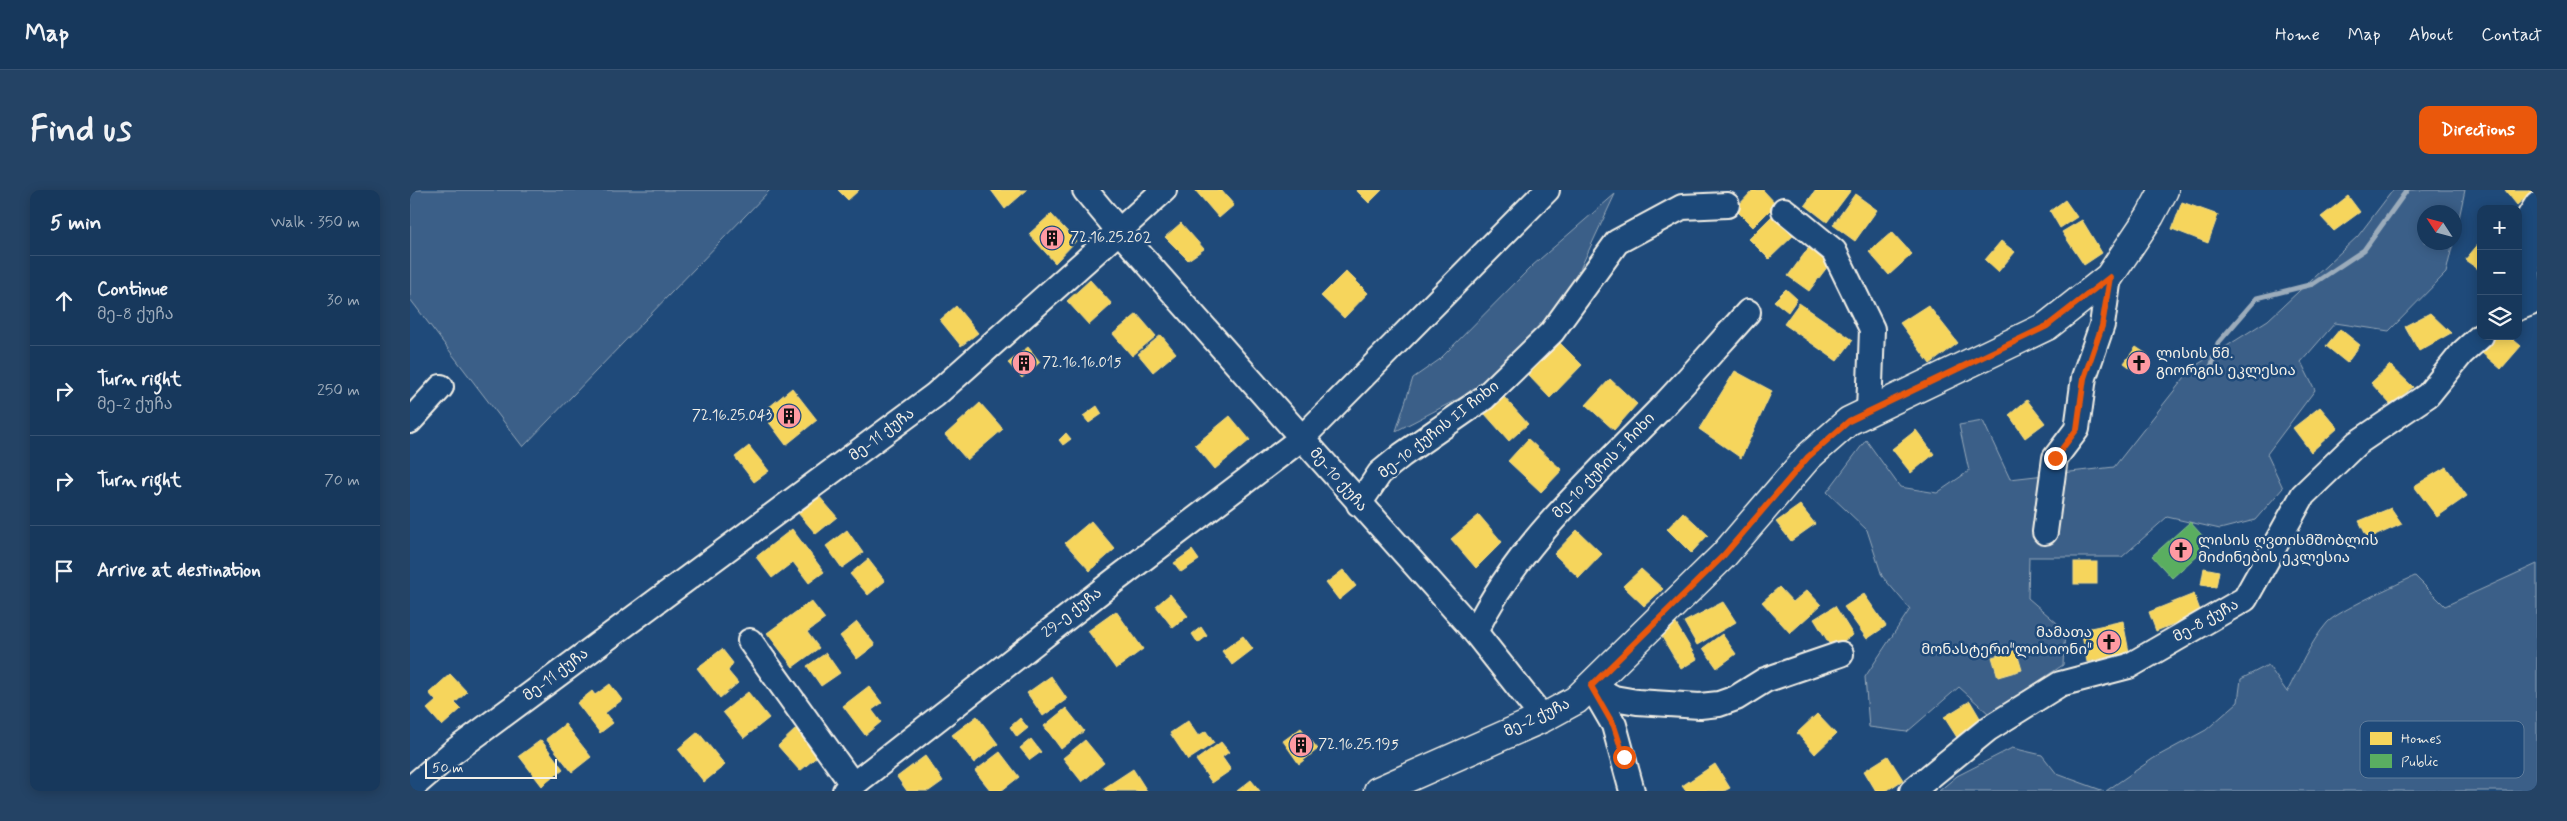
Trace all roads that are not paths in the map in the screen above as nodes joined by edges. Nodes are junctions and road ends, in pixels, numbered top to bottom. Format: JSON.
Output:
{"nodes":[{"id":1,"x":1085,"y":190,"type":"edge"},
{"id":2,"x":1164,"y":190,"type":"edge"},
{"id":3,"x":1547,"y":190,"type":"edge"},
{"id":4,"x":2164,"y":190,"type":"edge"},
{"id":5,"x":2537,"y":204,"type":"edge"},
{"id":6,"x":1727,"y":205,"type":"dead end"},
{"id":7,"x":1784,"y":210,"type":"dead end"},
{"id":8,"x":1119,"y":230,"type":"junction"},
{"id":9,"x":2110,"y":277,"type":"junction"},
{"id":10,"x":2522,"y":306,"type":"edge"},
{"id":11,"x":1748,"y":312,"type":"dead end"},
{"id":12,"x":2477,"y":340,"type":"edge"},
{"id":13,"x":441,"y":387,"type":"dead end"},
{"id":14,"x":1869,"y":411,"type":"junction"},
{"id":15,"x":410,"y":421,"type":"edge"},
{"id":16,"x":1302,"y":438,"type":"junction"},
{"id":17,"x":1359,"y":504,"type":"junction"},
{"id":18,"x":2045,"y":532,"type":"dead end"},
{"id":19,"x":1475,"y":632,"type":"junction"},
{"id":20,"x":750,"y":641,"type":"dead end"},
{"id":21,"x":1842,"y":654,"type":"dead end"},
{"id":22,"x":1591,"y":686,"type":"junction"},
{"id":23,"x":1543,"y":718,"type":"junction"},
{"id":24,"x":410,"y":789,"type":"edge"},
{"id":25,"x":849,"y":789,"type":"edge"},
{"id":26,"x":1378,"y":791,"type":"edge"},
{"id":27,"x":1632,"y":791,"type":"edge"},
{"id":28,"x":1912,"y":791,"type":"edge"}],
"edges":[{"from":1,"to":8,"type":"street"},
{"from":2,"to":8,"type":"street","name":"მე-11 ქუჩა"},
{"from":3,"to":16,"type":"street","name":"მე-10 ქუჩა"},
{"from":4,"to":9,"type":"main road","name":"მე-2 ქუჩა"},
{"from":5,"to":10,"type":"street"},
{"from":6,"to":17,"type":"street","name":"მე-10 ქუჩის II ჩიხი"},
{"from":7,"to":14,"type":"street"},
{"from":8,"to":16,"type":"street"},
{"from":8,"to":24,"type":"street","name":"მე-11 ქუჩა"},
{"from":9,"to":14,"type":"main road","name":"მე-2 ქუჩა"},
{"from":9,"to":18,"type":"street"},
{"from":11,"to":19,"type":"street","name":"მე-10 ქუჩის I ჩიხი"},
{"from":12,"to":28,"type":"street","name":"მე-8 ქუჩა"},
{"from":13,"to":15,"type":"street"},
{"from":14,"to":22,"type":"main road","name":"მე-2 ქუჩა"},
{"from":16,"to":17,"type":"street","name":"მე-10 ქუჩა"},
{"from":16,"to":25,"type":"street","name":"29-ე ქუჩა"},
{"from":17,"to":19,"type":"street","name":"მე-10 ქუჩა"},
{"from":19,"to":23,"type":"street","name":"მე-10 ქუჩა"},
{"from":20,"to":25,"type":"street"},
{"from":21,"to":22,"type":"street"},
{"from":22,"to":23,"type":"main road","name":"მე-2 ქუჩა"},
{"from":22,"to":27,"type":"street"},
{"from":23,"to":26,"type":"main road","name":"მე-2 ქუჩა"}]}
